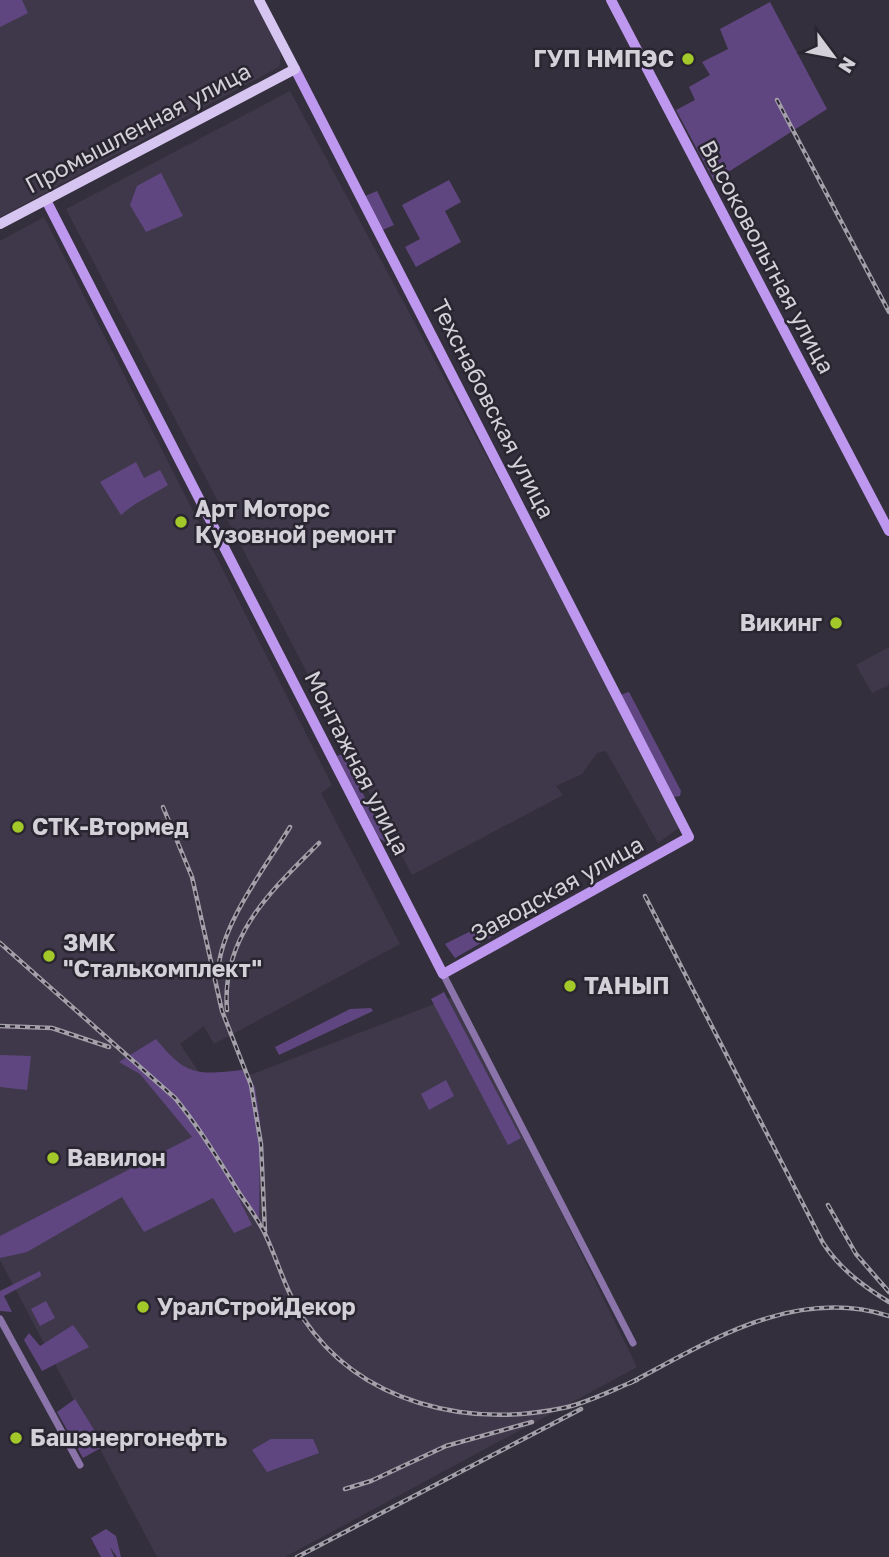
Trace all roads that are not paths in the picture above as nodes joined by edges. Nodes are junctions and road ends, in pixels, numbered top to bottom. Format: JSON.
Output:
{"nodes":[{"id":1,"x":259,"y":0,"type":"edge"},
{"id":2,"x":611,"y":0,"type":"edge"},
{"id":3,"x":295,"y":69,"type":"junction"},
{"id":4,"x":46,"y":200,"type":"junction"},
{"id":5,"x":0,"y":224,"type":"edge"},
{"id":6,"x":889,"y":531,"type":"edge"},
{"id":7,"x":689,"y":837,"type":"joint"},
{"id":8,"x":443,"y":974,"type":"junction"},
{"id":9,"x":0,"y":1320,"type":"edge"},
{"id":10,"x":633,"y":1343,"type":"dead end"},
{"id":11,"x":80,"y":1465,"type":"dead end"}],
"edges":[{"from":1,"to":3,"type":"main road","name":"Техснабовская улица"},
{"from":2,"to":6,"type":"street","name":"Высоковольтная улица"},
{"from":3,"to":4,"type":"main road","name":"Промышленная улица"},
{"from":3,"to":7,"type":"street","name":"Техснабовская улица"},
{"from":4,"to":5,"type":"main road","name":"Промышленная улица"},
{"from":4,"to":8,"type":"street","name":"Монтажная улица"},
{"from":7,"to":8,"type":"street","name":"Заводская улица"},
{"from":8,"to":10,"type":"street","name":"Монтажная улица"},
{"from":9,"to":11,"type":"street"}]}
